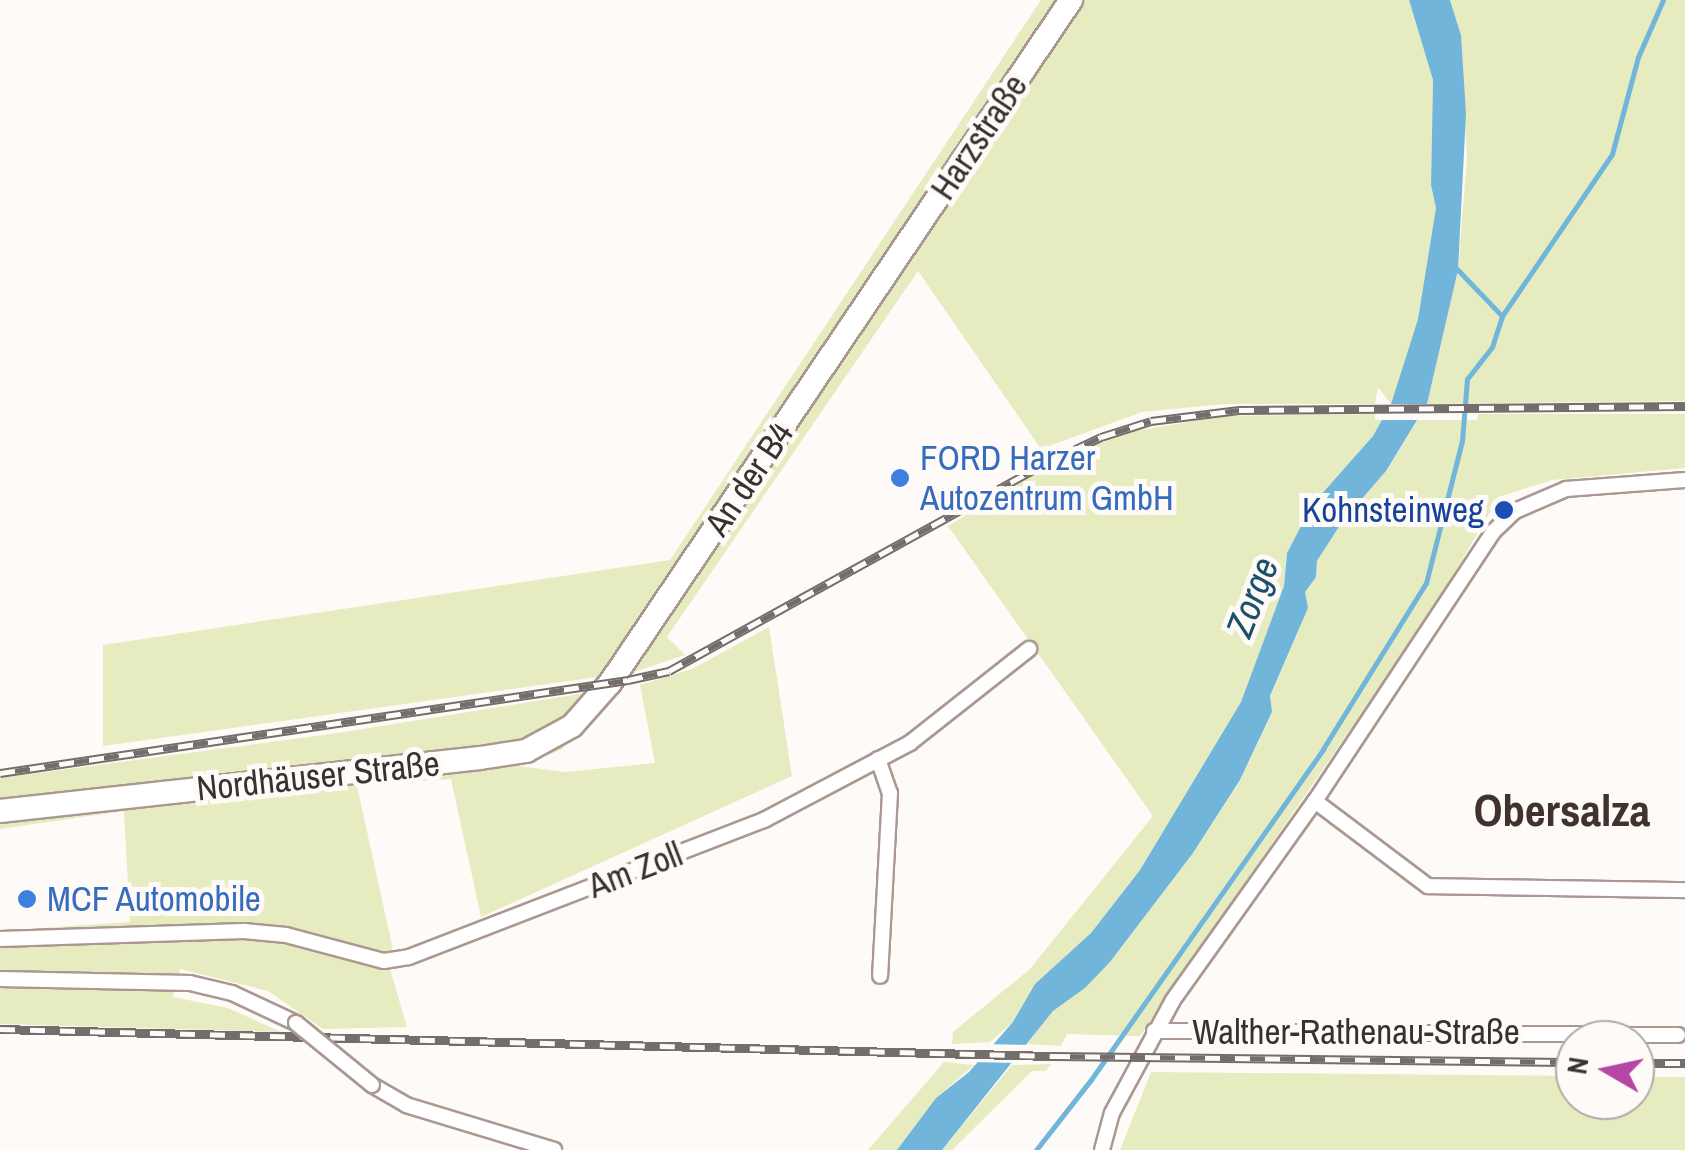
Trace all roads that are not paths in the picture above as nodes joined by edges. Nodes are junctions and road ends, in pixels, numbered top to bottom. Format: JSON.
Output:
{"nodes":[{"id":1,"x":1071,"y":0,"type":"edge"},
{"id":2,"x":888,"y":274,"type":"joint"},
{"id":3,"x":1685,"y":480,"type":"edge"},
{"id":4,"x":1029,"y":650,"type":"dead end"},
{"id":5,"x":610,"y":683,"type":"joint"},
{"id":6,"x":878,"y":759,"type":"junction"},
{"id":7,"x":1315,"y":801,"type":"junction"},
{"id":8,"x":0,"y":811,"type":"edge"},
{"id":9,"x":1685,"y":890,"type":"edge"},
{"id":10,"x":0,"y":940,"type":"edge"},
{"id":11,"x":880,"y":976,"type":"dead end"},
{"id":12,"x":0,"y":979,"type":"edge"},
{"id":13,"x":1154,"y":1030,"type":"junction"},
{"id":14,"x":1678,"y":1035,"type":"dead end"},
{"id":15,"x":554,"y":1150,"type":"edge"},
{"id":16,"x":1102,"y":1150,"type":"edge"}],
"edges":[{"from":1,"to":2,"type":"main road","name":"Harzstraße"},
{"from":2,"to":5,"type":"main road","name":"An der B4"},
{"from":3,"to":7,"type":"street"},
{"from":4,"to":6,"type":"street","name":"Am Zoll"},
{"from":5,"to":8,"type":"main road","name":"Nordhäuser Straße"},
{"from":6,"to":10,"type":"street","name":"Am Zoll"},
{"from":6,"to":11,"type":"street"},
{"from":7,"to":9,"type":"street"},
{"from":7,"to":13,"type":"street"},
{"from":12,"to":15,"type":"street","bridge":true},
{"from":13,"to":14,"type":"street","name":"Walther-Rathenau-Straße"},
{"from":13,"to":16,"type":"street"}]}
